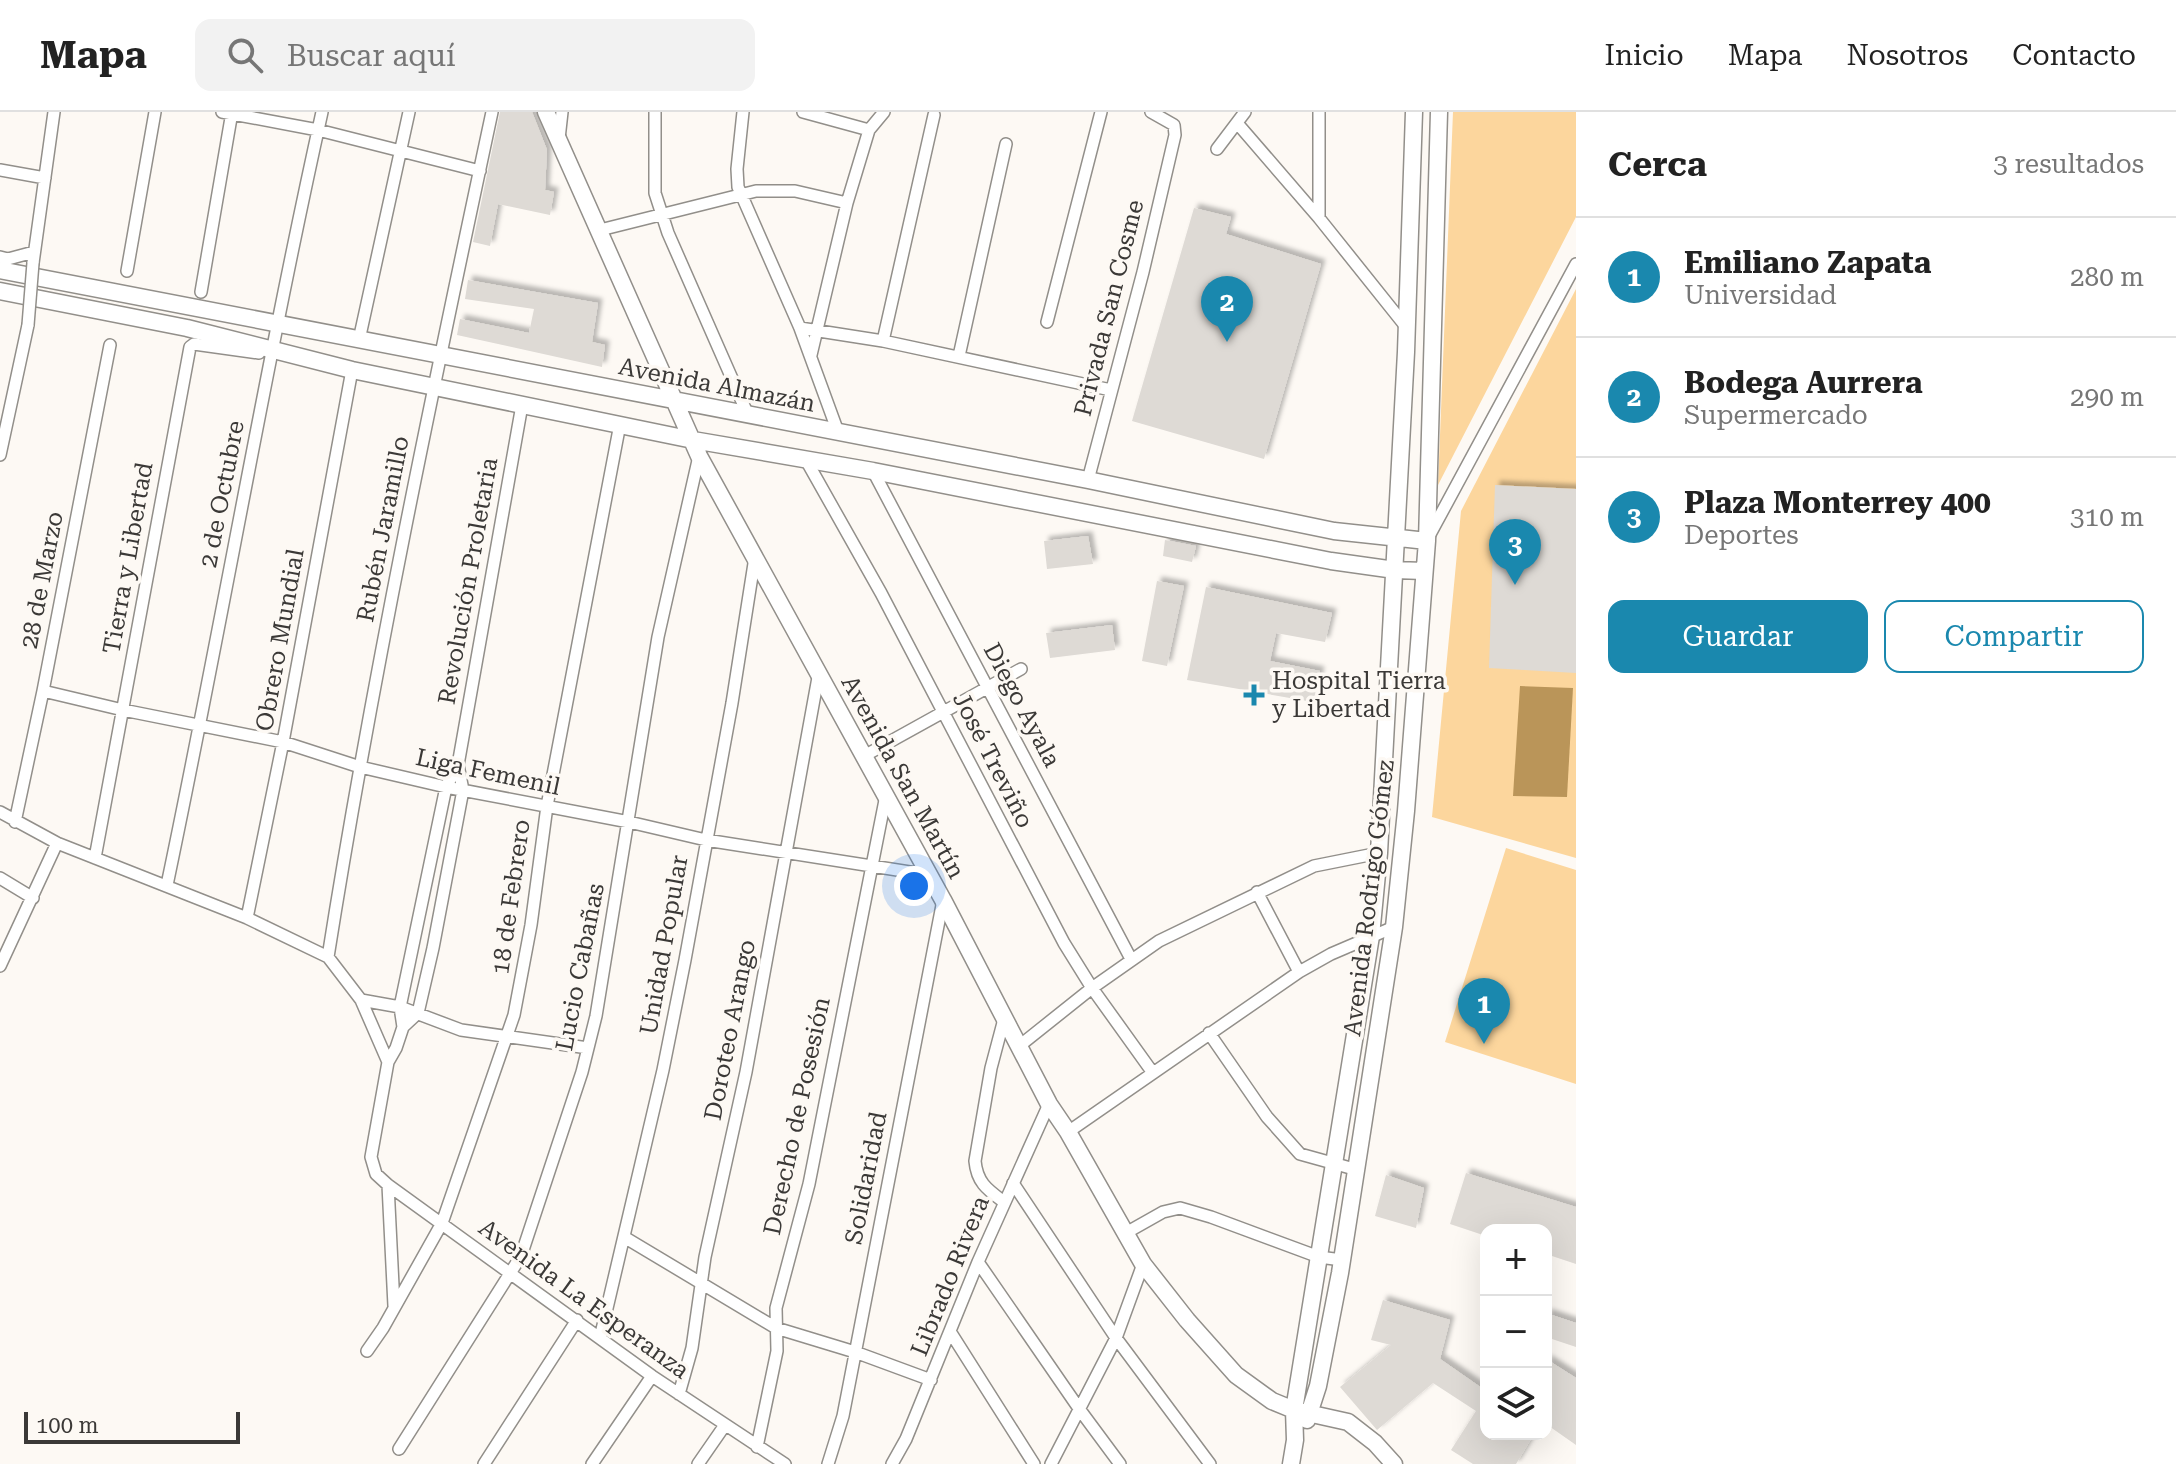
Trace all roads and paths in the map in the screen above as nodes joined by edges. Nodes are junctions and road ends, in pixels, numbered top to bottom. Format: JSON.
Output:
{"nodes":[{"id":1,"x":54,"y":112,"type":"edge"},
{"id":2,"x":155,"y":112,"type":"edge"},
{"id":3,"x":322,"y":112,"type":"edge"},
{"id":4,"x":409,"y":112,"type":"edge"},
{"id":5,"x":492,"y":112,"type":"edge"},
{"id":6,"x":546,"y":112,"type":"edge"},
{"id":7,"x":562,"y":112,"type":"edge"},
{"id":8,"x":655,"y":112,"type":"edge"},
{"id":9,"x":743,"y":112,"type":"edge"},
{"id":10,"x":803,"y":112,"type":"edge"},
{"id":11,"x":884,"y":112,"type":"edge"},
{"id":12,"x":1101,"y":112,"type":"edge"},
{"id":13,"x":1151,"y":112,"type":"edge"},
{"id":14,"x":1245,"y":112,"type":"edge"},
{"id":15,"x":1319,"y":112,"type":"edge"},
{"id":16,"x":1414,"y":112,"type":"edge"},
{"id":17,"x":1439,"y":112,"type":"edge"},
{"id":18,"x":228,"y":113,"type":"edge"},
{"id":19,"x":934,"y":115,"type":"dead end"},
{"id":20,"x":1237,"y":123,"type":"junction"},
{"id":21,"x":318,"y":130,"type":"junction"},
{"id":22,"x":869,"y":130,"type":"junction"},
{"id":23,"x":559,"y":144,"type":"junction"},
{"id":24,"x":1006,"y":144,"type":"dead end"},
{"id":25,"x":401,"y":149,"type":"junction"},
{"id":26,"x":1217,"y":149,"type":"dead end"},
{"id":27,"x":0,"y":170,"type":"edge"},
{"id":28,"x":480,"y":171,"type":"junction"},
{"id":29,"x":45,"y":178,"type":"junction"},
{"id":30,"x":741,"y":196,"type":"junction"},
{"id":31,"x":847,"y":203,"type":"junction"},
{"id":32,"x":662,"y":214,"type":"junction"},
{"id":33,"x":1319,"y":218,"type":"junction"},
{"id":34,"x":600,"y":230,"type":"junction"},
{"id":35,"x":0,"y":257,"type":"edge"},
{"id":36,"x":34,"y":258,"type":"junction"},
{"id":37,"x":1576,"y":264,"type":"edge"},
{"id":38,"x":0,"y":270,"type":"edge"},
{"id":39,"x":127,"y":271,"type":"dead end"},
{"id":40,"x":0,"y":291,"type":"edge"},
{"id":41,"x":201,"y":292,"type":"dead end"},
{"id":42,"x":1047,"y":322,"type":"dead end"},
{"id":43,"x":277,"y":323,"type":"junction"},
{"id":44,"x":800,"y":328,"type":"junction"},
{"id":45,"x":1407,"y":328,"type":"junction"},
{"id":46,"x":818,"y":330,"type":"junction"},
{"id":47,"x":359,"y":340,"type":"junction"},
{"id":48,"x":883,"y":341,"type":"junction"},
{"id":49,"x":110,"y":345,"type":"dead end"},
{"id":50,"x":271,"y":353,"type":"junction"},
{"id":51,"x":439,"y":355,"type":"junction"},
{"id":52,"x":810,"y":356,"type":"junction"},
{"id":53,"x":959,"y":356,"type":"junction"},
{"id":54,"x":352,"y":370,"type":"junction"},
{"id":55,"x":432,"y":387,"type":"junction"},
{"id":56,"x":1111,"y":390,"type":"junction"},
{"id":57,"x":677,"y":402,"type":"junction"},
{"id":58,"x":522,"y":405,"type":"junction"},
{"id":59,"x":748,"y":415,"type":"junction"},
{"id":60,"x":620,"y":424,"type":"junction"},
{"id":61,"x":838,"y":432,"type":"junction"},
{"id":62,"x":696,"y":448,"type":"junction"},
{"id":63,"x":0,"y":455,"type":"edge"},
{"id":64,"x":806,"y":460,"type":"junction"},
{"id":65,"x":873,"y":471,"type":"junction"},
{"id":66,"x":1088,"y":480,"type":"junction"},
{"id":67,"x":1397,"y":539,"type":"junction"},
{"id":68,"x":1427,"y":541,"type":"junction"},
{"id":69,"x":755,"y":556,"type":"junction"},
{"id":70,"x":1395,"y":570,"type":"junction"},
{"id":71,"x":1424,"y":571,"type":"junction"},
{"id":72,"x":1021,"y":669,"type":"dead end"},
{"id":73,"x":819,"y":672,"type":"junction"},
{"id":74,"x":989,"y":688,"type":"junction"},
{"id":75,"x":43,"y":691,"type":"junction"},
{"id":76,"x":123,"y":710,"type":"junction"},
{"id":77,"x":944,"y":712,"type":"junction"},
{"id":78,"x":200,"y":726,"type":"junction"},
{"id":79,"x":283,"y":742,"type":"junction"},
{"id":80,"x":864,"y":756,"type":"junction"},
{"id":81,"x":458,"y":765,"type":"junction"},
{"id":82,"x":360,"y":767,"type":"junction"},
{"id":83,"x":446,"y":787,"type":"junction"},
{"id":84,"x":463,"y":790,"type":"junction"},
{"id":85,"x":886,"y":795,"type":"junction"},
{"id":86,"x":547,"y":806,"type":"junction"},
{"id":87,"x":0,"y":812,"type":"edge"},
{"id":88,"x":15,"y":822,"type":"junction"},
{"id":89,"x":629,"y":822,"type":"junction"},
{"id":90,"x":706,"y":840,"type":"junction"},
{"id":91,"x":57,"y":843,"type":"junction"},
{"id":92,"x":1379,"y":853,"type":"junction"},
{"id":93,"x":787,"y":854,"type":"junction"},
{"id":94,"x":95,"y":858,"type":"junction"},
{"id":95,"x":870,"y":867,"type":"junction"},
{"id":96,"x":929,"y":875,"type":"junction"},
{"id":97,"x":0,"y":878,"type":"edge"},
{"id":98,"x":167,"y":885,"type":"junction"},
{"id":99,"x":1257,"y":892,"type":"junction"},
{"id":100,"x":33,"y":898,"type":"junction"},
{"id":101,"x":943,"y":900,"type":"junction"},
{"id":102,"x":247,"y":918,"type":"junction"},
{"id":103,"x":1394,"y":927,"type":"junction"},
{"id":104,"x":1371,"y":936,"type":"junction"},
{"id":105,"x":328,"y":957,"type":"junction"},
{"id":106,"x":1131,"y":959,"type":"junction"},
{"id":107,"x":0,"y":966,"type":"edge"},
{"id":108,"x":1299,"y":972,"type":"junction"},
{"id":109,"x":1092,"y":988,"type":"junction"},
{"id":110,"x":361,"y":1000,"type":"junction"},
{"id":111,"x":400,"y":1007,"type":"junction"},
{"id":112,"x":418,"y":1013,"type":"junction"},
{"id":113,"x":1004,"y":1019,"type":"junction"},
{"id":114,"x":403,"y":1027,"type":"junction"},
{"id":115,"x":1209,"y":1033,"type":"junction"},
{"id":116,"x":508,"y":1036,"type":"junction"},
{"id":117,"x":1018,"y":1047,"type":"junction"},
{"id":118,"x":588,"y":1048,"type":"junction"},
{"id":119,"x":388,"y":1062,"type":"junction"},
{"id":120,"x":1153,"y":1073,"type":"junction"},
{"id":121,"x":1049,"y":1104,"type":"junction"},
{"id":122,"x":1068,"y":1132,"type":"junction"},
{"id":123,"x":1333,"y":1165,"type":"junction"},
{"id":124,"x":1354,"y":1169,"type":"junction"},
{"id":125,"x":1013,"y":1183,"type":"junction"},
{"id":126,"x":388,"y":1185,"type":"junction"},
{"id":127,"x":1004,"y":1202,"type":"junction"},
{"id":128,"x":442,"y":1223,"type":"junction"},
{"id":129,"x":1124,"y":1234,"type":"junction"},
{"id":130,"x":624,"y":1237,"type":"junction"},
{"id":131,"x":1319,"y":1257,"type":"junction"},
{"id":132,"x":1342,"y":1260,"type":"junction"},
{"id":133,"x":978,"y":1262,"type":"junction"},
{"id":134,"x":1143,"y":1264,"type":"junction"},
{"id":135,"x":511,"y":1273,"type":"junction"},
{"id":136,"x":701,"y":1284,"type":"junction"},
{"id":137,"x":394,"y":1307,"type":"junction"},
{"id":138,"x":577,"y":1320,"type":"junction"},
{"id":139,"x":776,"y":1328,"type":"junction"},
{"id":140,"x":951,"y":1333,"type":"junction"},
{"id":141,"x":600,"y":1338,"type":"junction"},
{"id":142,"x":1116,"y":1338,"type":"junction"},
{"id":143,"x":367,"y":1351,"type":"dead end"},
{"id":144,"x":855,"y":1352,"type":"junction"},
{"id":145,"x":652,"y":1376,"type":"junction"},
{"id":146,"x":931,"y":1380,"type":"junction"},
{"id":147,"x":679,"y":1394,"type":"junction"},
{"id":148,"x":1080,"y":1410,"type":"junction"},
{"id":149,"x":1294,"y":1410,"type":"junction"},
{"id":150,"x":1311,"y":1413,"type":"junction"},
{"id":151,"x":725,"y":1425,"type":"junction"},
{"id":152,"x":1295,"y":1440,"type":"junction"},
{"id":153,"x":757,"y":1447,"type":"junction"},
{"id":154,"x":399,"y":1449,"type":"dead end"},
{"id":155,"x":484,"y":1464,"type":"edge"},
{"id":156,"x":592,"y":1464,"type":"edge"},
{"id":157,"x":698,"y":1464,"type":"edge"},
{"id":158,"x":785,"y":1464,"type":"edge"},
{"id":159,"x":828,"y":1464,"type":"edge"},
{"id":160,"x":892,"y":1464,"type":"edge"},
{"id":161,"x":1034,"y":1464,"type":"edge"},
{"id":162,"x":1051,"y":1464,"type":"edge"},
{"id":163,"x":1120,"y":1464,"type":"edge"},
{"id":164,"x":1210,"y":1464,"type":"edge"},
{"id":165,"x":1291,"y":1464,"type":"edge"},
{"id":166,"x":1394,"y":1464,"type":"edge"}],
"edges":[{"from":1,"to":29,"type":"street"},
{"from":2,"to":39,"type":"street"},
{"from":3,"to":21,"type":"street","name":"2 de Octubre"},
{"from":4,"to":25,"type":"street"},
{"from":5,"to":28,"type":"street","name":"Rubén Jaramillo"},
{"from":6,"to":23,"type":"main road","name":"Avenida San Martín"},
{"from":7,"to":23,"type":"street"},
{"from":8,"to":32,"type":"street"},
{"from":9,"to":30,"type":"street"},
{"from":10,"to":22,"type":"street"},
{"from":11,"to":22,"type":"street"},
{"from":12,"to":42,"type":"street"},
{"from":13,"to":56,"type":"street","name":"Privada San Cosme"},
{"from":14,"to":20,"type":"street"},
{"from":15,"to":33,"type":"street"},
{"from":16,"to":45,"type":"main road","name":"Avenida Rodrigo Gómez"},
{"from":17,"to":68,"type":"main road","name":"Avenida Rodrigo Gómez"},
{"from":18,"to":21,"type":"street"},
{"from":18,"to":41,"type":"street"},
{"from":19,"to":48,"type":"street"},
{"from":20,"to":26,"type":"street"},
{"from":20,"to":33,"type":"street"},
{"from":21,"to":25,"type":"street"},
{"from":21,"to":43,"type":"street","name":"2 de Octubre"},
{"from":22,"to":31,"type":"street"},
{"from":23,"to":34,"type":"main road","name":"Avenida San Martín"},
{"from":24,"to":53,"type":"street"},
{"from":25,"to":28,"type":"street"},
{"from":25,"to":47,"type":"street"},
{"from":27,"to":29,"type":"street"},
{"from":28,"to":51,"type":"street","name":"Rubén Jaramillo"},
{"from":29,"to":36,"type":"street"},
{"from":30,"to":31,"type":"street"},
{"from":30,"to":32,"type":"street"},
{"from":30,"to":44,"type":"street"},
{"from":31,"to":46,"type":"street"},
{"from":32,"to":34,"type":"street"},
{"from":32,"to":59,"type":"street"},
{"from":33,"to":45,"type":"street"},
{"from":34,"to":57,"type":"main road","name":"Avenida San Martín"},
{"from":35,"to":36,"type":"street"},
{"from":36,"to":63,"type":"street","bridge":true},
{"from":37,"to":68,"type":"street"},
{"from":38,"to":43,"type":"main road","name":"Avenida Almazán"},
{"from":40,"to":50,"type":"main road"},
{"from":43,"to":47,"type":"main road","name":"Avenida Almazán"},
{"from":43,"to":50,"type":"street","name":"2 de Octubre"},
{"from":44,"to":46,"type":"street"},
{"from":44,"to":52,"type":"street"},
{"from":45,"to":67,"type":"main road","name":"Avenida Rodrigo Gómez"},
{"from":46,"to":48,"type":"street"},
{"from":46,"to":52,"type":"street"},
{"from":47,"to":51,"type":"main road","name":"Avenida Almazán"},
{"from":48,"to":53,"type":"street"},
{"from":49,"to":75,"type":"street","name":"28 de Marzo"},
{"from":50,"to":54,"type":"main road"},
{"from":50,"to":76,"type":"street","name":"Tierra y Libertad"},
{"from":50,"to":78,"type":"street","name":"2 de Octubre"},
{"from":51,"to":55,"type":"street","name":"Rubén Jaramillo"},
{"from":51,"to":57,"type":"main road","name":"Avenida Almazán"},
{"from":52,"to":61,"type":"street"},
{"from":53,"to":56,"type":"street"},
{"from":54,"to":55,"type":"main road"},
{"from":54,"to":79,"type":"street","name":"Obrero Mundial"},
{"from":55,"to":58,"type":"main road"},
{"from":55,"to":82,"type":"street","name":"Rubén Jaramillo"},
{"from":56,"to":66,"type":"street","name":"Privada San Cosme"},
{"from":57,"to":59,"type":"main road","name":"Avenida Almazán"},
{"from":57,"to":62,"type":"main road","name":"Avenida San Martín"},
{"from":58,"to":60,"type":"main road"},
{"from":58,"to":81,"type":"street","name":"Revolución Proletaria"},
{"from":59,"to":61,"type":"main road","name":"Avenida Almazán"},
{"from":60,"to":62,"type":"main road"},
{"from":60,"to":86,"type":"street","name":"18 de Febrero"},
{"from":61,"to":66,"type":"main road","name":"Avenida Almazán"},
{"from":62,"to":64,"type":"main road"},
{"from":62,"to":69,"type":"main road","name":"Avenida San Martín"},
{"from":62,"to":89,"type":"street","name":"Lucio Cabañas"},
{"from":64,"to":65,"type":"main road"},
{"from":64,"to":77,"type":"street","name":"José Treviño"},
{"from":65,"to":70,"type":"main road"},
{"from":65,"to":74,"type":"street","name":"Diego Ayala"},
{"from":66,"to":67,"type":"main road","name":"Avenida Almazán"},
{"from":67,"to":68,"type":"main road","name":"Avenida Almazán"},
{"from":67,"to":70,"type":"main road","name":"Avenida Rodrigo Gómez"},
{"from":68,"to":71,"type":"main road","name":"Avenida Rodrigo Gómez"},
{"from":69,"to":73,"type":"main road","name":"Avenida San Martín"},
{"from":69,"to":90,"type":"street","name":"Unidad Popular"},
{"from":70,"to":71,"type":"main road"},
{"from":70,"to":92,"type":"main road","name":"Avenida Rodrigo Gómez"},
{"from":71,"to":103,"type":"main road","name":"Avenida Rodrigo Gómez"},
{"from":72,"to":74,"type":"street"},
{"from":73,"to":80,"type":"main road","name":"Avenida San Martín"},
{"from":73,"to":93,"type":"street","name":"Doroteo Arango"},
{"from":74,"to":77,"type":"street"},
{"from":74,"to":106,"type":"street","name":"Diego Ayala"},
{"from":75,"to":76,"type":"street","name":"Liga Femenil"},
{"from":75,"to":88,"type":"street","name":"28 de Marzo"},
{"from":76,"to":78,"type":"street","name":"Liga Femenil"},
{"from":76,"to":94,"type":"street","name":"Tierra y Libertad"},
{"from":77,"to":80,"type":"street"},
{"from":77,"to":109,"type":"street","name":"José Treviño"},
{"from":78,"to":79,"type":"street","name":"Liga Femenil"},
{"from":78,"to":98,"type":"street","name":"2 de Octubre"},
{"from":79,"to":82,"type":"street","name":"Liga Femenil"},
{"from":79,"to":102,"type":"street","name":"Obrero Mundial"},
{"from":80,"to":85,"type":"main road","name":"Avenida San Martín"},
{"from":81,"to":83,"type":"street","name":"Revolución Proletaria"},
{"from":81,"to":84,"type":"street","name":"Revolución Proletaria"},
{"from":82,"to":83,"type":"street","name":"Liga Femenil"},
{"from":82,"to":105,"type":"street","name":"Rubén Jaramillo"},
{"from":83,"to":84,"type":"street","name":"Liga Femenil"},
{"from":83,"to":111,"type":"street","name":"Revolución Proletaria"},
{"from":84,"to":86,"type":"street","name":"Liga Femenil"},
{"from":84,"to":112,"type":"street","name":"Revolución Proletaria"},
{"from":85,"to":95,"type":"street","name":"Derecho de Posesión"},
{"from":85,"to":96,"type":"main road","name":"Avenida San Martín"},
{"from":86,"to":89,"type":"street","name":"Liga Femenil"},
{"from":86,"to":116,"type":"street","name":"18 de Febrero"},
{"from":87,"to":88,"type":"street"},
{"from":88,"to":91,"type":"street"},
{"from":89,"to":90,"type":"street","name":"Liga Femenil"},
{"from":89,"to":118,"type":"street","name":"Lucio Cabañas"},
{"from":90,"to":93,"type":"street","name":"Liga Femenil"},
{"from":90,"to":130,"type":"street","name":"Unidad Popular"},
{"from":91,"to":94,"type":"street"},
{"from":91,"to":100,"type":"street"},
{"from":92,"to":99,"type":"street"},
{"from":92,"to":104,"type":"main road","name":"Avenida Rodrigo Gómez"},
{"from":93,"to":95,"type":"street","name":"Liga Femenil"},
{"from":93,"to":136,"type":"street","name":"Doroteo Arango"},
{"from":94,"to":98,"type":"street"},
{"from":95,"to":96,"type":"street","name":"Liga Femenil"},
{"from":95,"to":139,"type":"street","name":"Derecho de Posesión"},
{"from":96,"to":101,"type":"main road","name":"Avenida San Martín"},
{"from":97,"to":100,"type":"street"},
{"from":98,"to":102,"type":"street"},
{"from":99,"to":106,"type":"street"},
{"from":99,"to":108,"type":"street"},
{"from":100,"to":107,"type":"street"},
{"from":101,"to":113,"type":"main road","name":"Avenida San Martín"},
{"from":101,"to":144,"type":"street","name":"Solidaridad"},
{"from":102,"to":105,"type":"street"},
{"from":103,"to":104,"type":"street"},
{"from":103,"to":124,"type":"main road","name":"Avenida Rodrigo Gómez"},
{"from":104,"to":108,"type":"street"},
{"from":104,"to":123,"type":"main road","name":"Avenida Rodrigo Gómez"},
{"from":105,"to":110,"type":"street"},
{"from":106,"to":109,"type":"street"},
{"from":108,"to":115,"type":"street"},
{"from":109,"to":117,"type":"street"},
{"from":109,"to":120,"type":"street","name":"José Treviño"},
{"from":110,"to":111,"type":"street"},
{"from":110,"to":119,"type":"street"},
{"from":111,"to":112,"type":"street"},
{"from":111,"to":114,"type":"street","name":"Revolución Proletaria"},
{"from":112,"to":114,"type":"street"},
{"from":112,"to":116,"type":"street"},
{"from":113,"to":117,"type":"main road","name":"Avenida San Martín"},
{"from":113,"to":127,"type":"street"},
{"from":114,"to":119,"type":"street"},
{"from":115,"to":120,"type":"street"},
{"from":115,"to":123,"type":"street"},
{"from":116,"to":118,"type":"street"},
{"from":116,"to":128,"type":"street","name":"18 de Febrero"},
{"from":117,"to":121,"type":"main road","name":"Avenida San Martín"},
{"from":118,"to":135,"type":"street","name":"Lucio Cabañas"},
{"from":119,"to":126,"type":"street","name":"Avenida La Esperanza"},
{"from":120,"to":122,"type":"street"},
{"from":121,"to":122,"type":"main road","name":"Avenida San Martín"},
{"from":121,"to":125,"type":"street","name":"Librado Rivera"},
{"from":122,"to":129,"type":"main road","name":"Avenida San Martín"},
{"from":123,"to":124,"type":"street"},
{"from":123,"to":131,"type":"main road","name":"Avenida Rodrigo Gómez"},
{"from":124,"to":132,"type":"main road","name":"Avenida Rodrigo Gómez"},
{"from":125,"to":127,"type":"street","name":"Librado Rivera"},
{"from":125,"to":142,"type":"street"},
{"from":126,"to":128,"type":"street","name":"Avenida La Esperanza"},
{"from":126,"to":137,"type":"street"},
{"from":127,"to":133,"type":"street","name":"Librado Rivera"},
{"from":128,"to":135,"type":"street","name":"Avenida La Esperanza"},
{"from":128,"to":137,"type":"street","name":"18 de Febrero"},
{"from":129,"to":131,"type":"street"},
{"from":129,"to":134,"type":"main road","name":"Avenida San Martín"},
{"from":130,"to":136,"type":"street"},
{"from":130,"to":141,"type":"street","name":"Unidad Popular"},
{"from":131,"to":132,"type":"street"},
{"from":131,"to":149,"type":"main road","name":"Avenida Rodrigo Gómez"},
{"from":132,"to":150,"type":"main road","name":"Avenida Rodrigo Gómez"},
{"from":133,"to":140,"type":"street","name":"Librado Rivera"},
{"from":133,"to":148,"type":"street"},
{"from":134,"to":142,"type":"street"},
{"from":134,"to":149,"type":"main road","name":"Avenida San Martín"},
{"from":135,"to":138,"type":"street","name":"Avenida La Esperanza"},
{"from":135,"to":154,"type":"street","name":"Lucio Cabañas"},
{"from":136,"to":139,"type":"street"},
{"from":136,"to":147,"type":"street","name":"Doroteo Arango"},
{"from":137,"to":143,"type":"street","name":"18 de Febrero"},
{"from":138,"to":141,"type":"street","name":"Avenida La Esperanza"},
{"from":138,"to":155,"type":"street"},
{"from":139,"to":144,"type":"street"},
{"from":139,"to":153,"type":"street","name":"Derecho de Posesión"},
{"from":140,"to":146,"type":"street","name":"Librado Rivera"},
{"from":140,"to":161,"type":"street"},
{"from":141,"to":145,"type":"street","name":"Avenida La Esperanza"},
{"from":142,"to":148,"type":"street"},
{"from":142,"to":164,"type":"street"},
{"from":144,"to":146,"type":"street"},
{"from":144,"to":159,"type":"street","name":"Solidaridad"},
{"from":145,"to":147,"type":"street","name":"Avenida La Esperanza"},
{"from":145,"to":156,"type":"street"},
{"from":146,"to":160,"type":"street","name":"Librado Rivera"},
{"from":147,"to":151,"type":"street","name":"Avenida La Esperanza"},
{"from":148,"to":162,"type":"street"},
{"from":148,"to":163,"type":"street"},
{"from":149,"to":150,"type":"main road","name":"Avenida San Martín"},
{"from":149,"to":152,"type":"main road","name":"Avenida Rodrigo Gómez"},
{"from":150,"to":152,"type":"main road","name":"Avenida Rodrigo Gómez"},
{"from":150,"to":166,"type":"main road","name":"Avenida San Martín"},
{"from":151,"to":153,"type":"street","name":"Avenida La Esperanza"},
{"from":151,"to":157,"type":"street"},
{"from":152,"to":165,"type":"main road","name":"Avenida Rodrigo Gómez"},
{"from":153,"to":158,"type":"street","name":"Avenida La Esperanza"}]}
